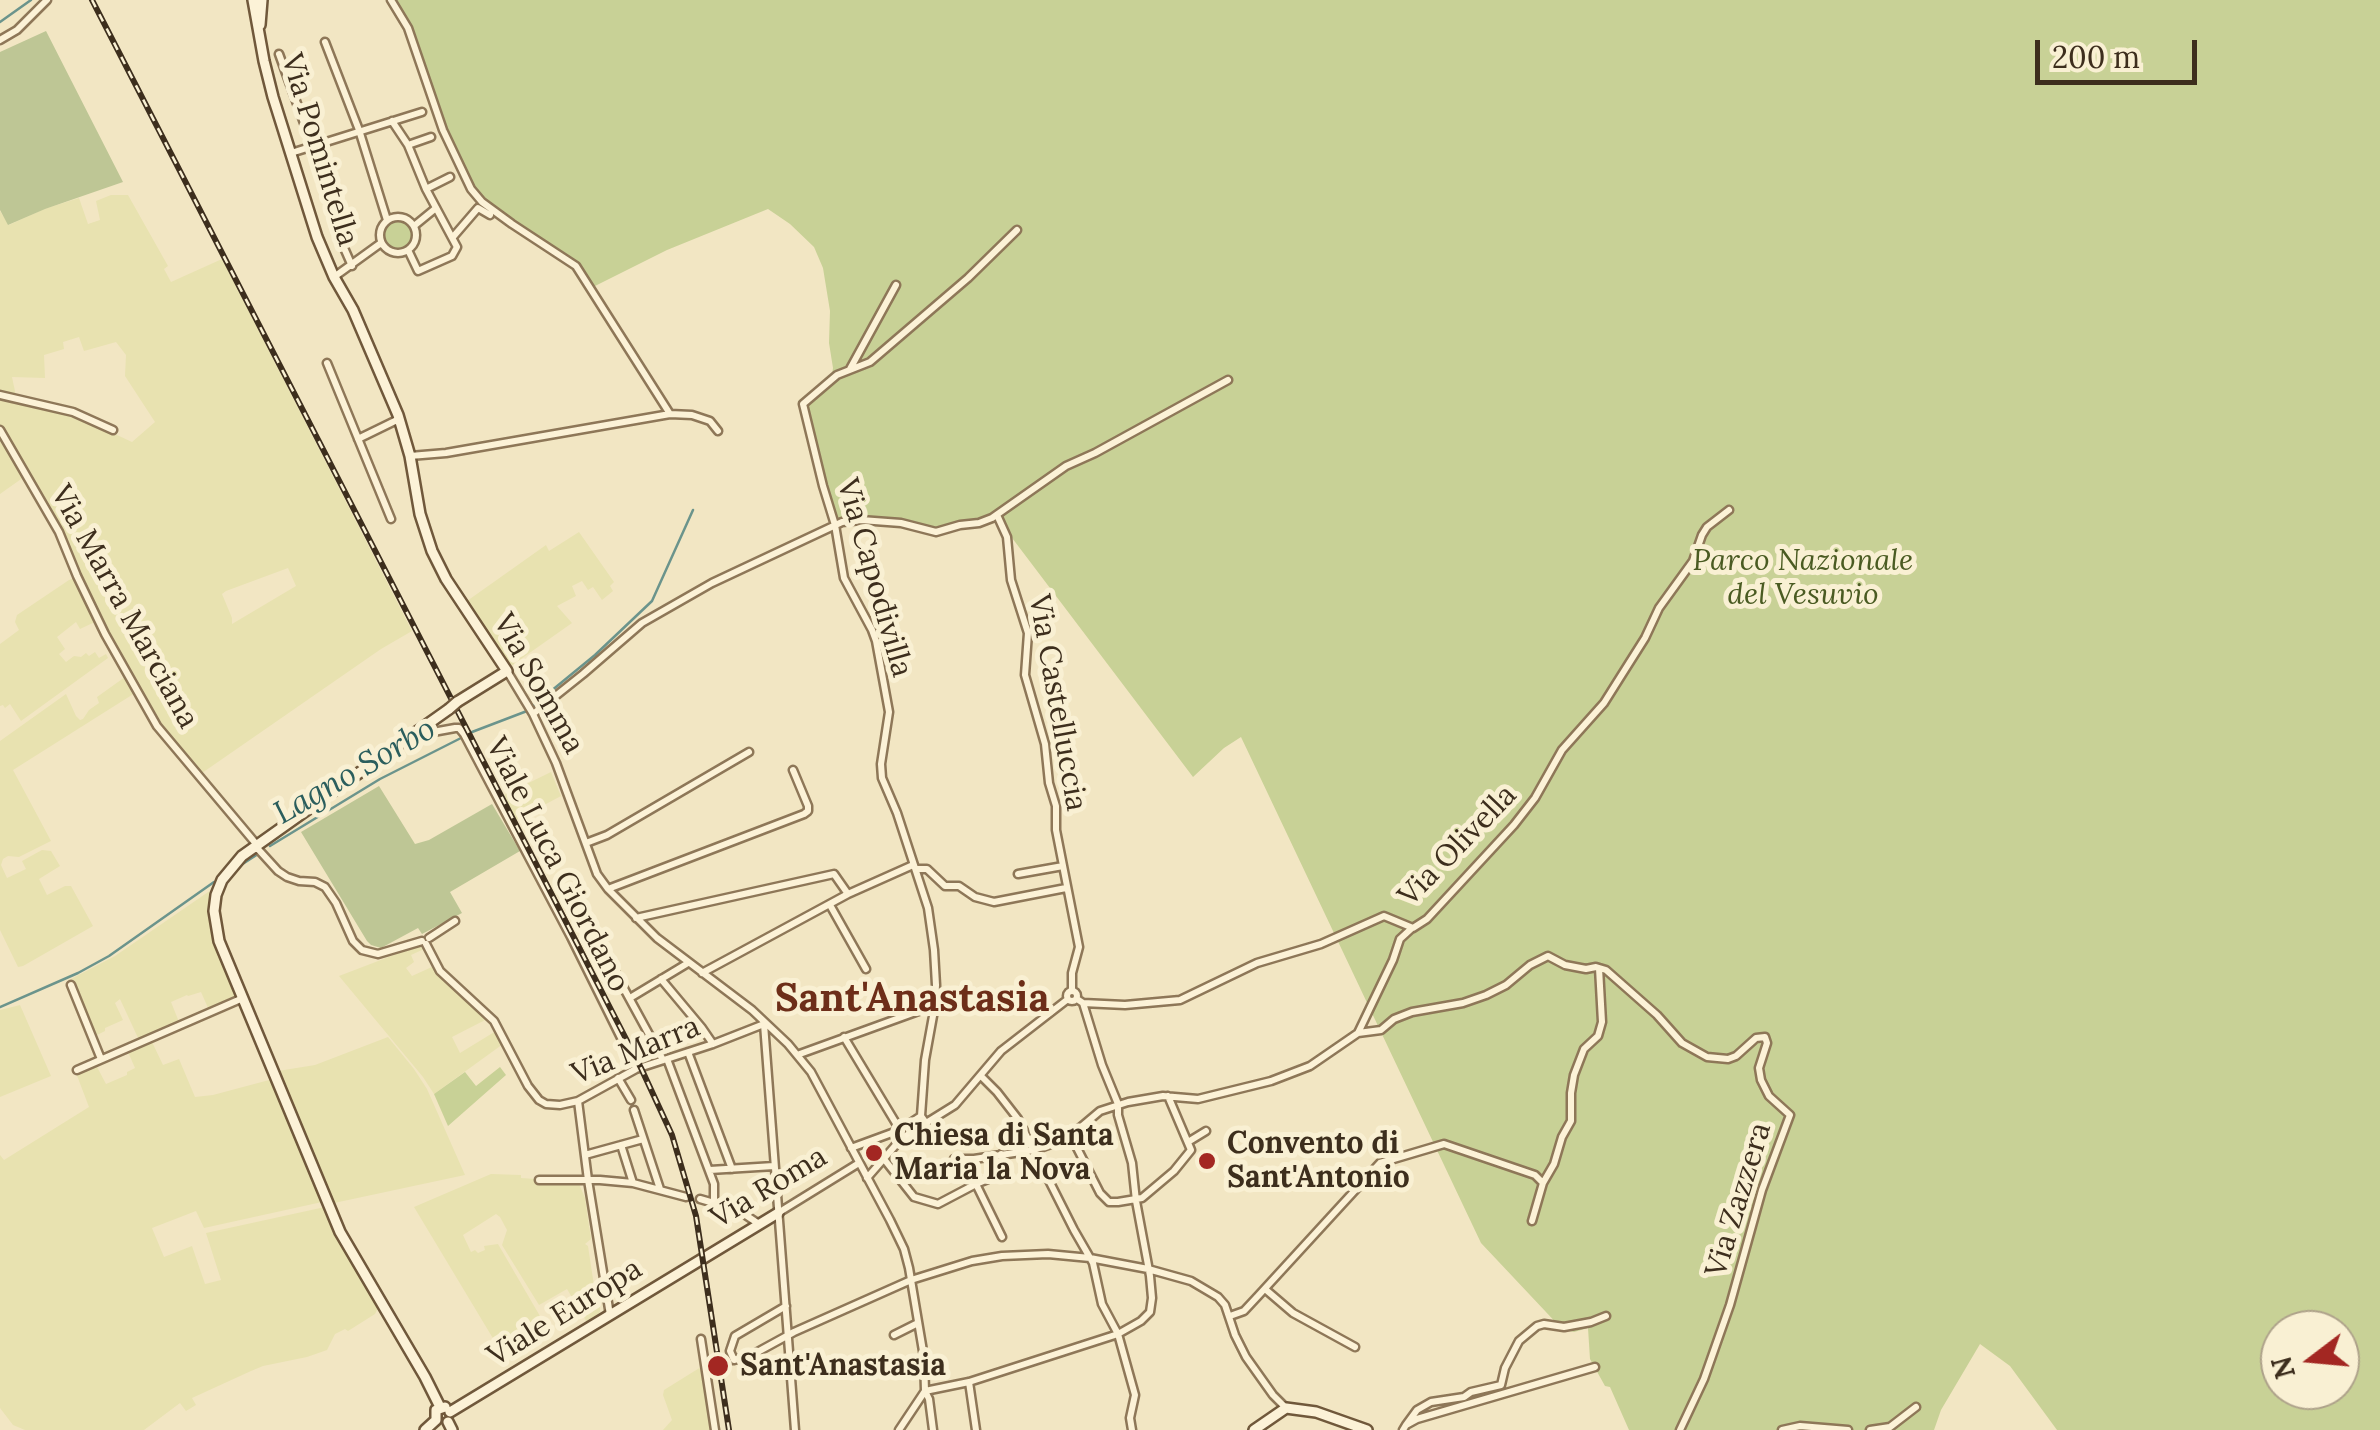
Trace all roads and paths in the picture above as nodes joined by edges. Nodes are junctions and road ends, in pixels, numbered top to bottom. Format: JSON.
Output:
{"nodes":[{"id":1,"x":47,"y":0,"type":"edge"},
{"id":2,"x":253,"y":0,"type":"edge"},
{"id":3,"x":262,"y":0,"type":"edge"},
{"id":4,"x":392,"y":0,"type":"edge"},
{"id":5,"x":259,"y":32,"type":"junction"},
{"id":6,"x":0,"y":40,"type":"edge"},
{"id":7,"x":324,"y":42,"type":"dead end"},
{"id":8,"x":279,"y":54,"type":"dead end"},
{"id":9,"x":422,"y":112,"type":"dead end"},
{"id":10,"x":392,"y":121,"type":"junction"},
{"id":11,"x":359,"y":130,"type":"junction"},
{"id":12,"x":431,"y":137,"type":"dead end"},
{"id":13,"x":312,"y":145,"type":"junction"},
{"id":14,"x":408,"y":145,"type":"junction"},
{"id":15,"x":291,"y":153,"type":"junction"},
{"id":16,"x":450,"y":177,"type":"dead end"},
{"id":17,"x":426,"y":189,"type":"junction"},
{"id":18,"x":436,"y":208,"type":"junction"},
{"id":19,"x":490,"y":216,"type":"dead end"},
{"id":20,"x":387,"y":220,"type":"junction"},
{"id":21,"x":414,"y":226,"type":"junction"},
{"id":22,"x":1017,"y":230,"type":"dead end"},
{"id":23,"x":453,"y":236,"type":"junction"},
{"id":24,"x":381,"y":243,"type":"junction"},
{"id":25,"x":408,"y":250,"type":"junction"},
{"id":26,"x":352,"y":266,"type":"junction"},
{"id":27,"x":334,"y":276,"type":"junction"},
{"id":28,"x":896,"y":285,"type":"dead end"},
{"id":29,"x":354,"y":310,"type":"joint"},
{"id":30,"x":326,"y":364,"type":"dead end"},
{"id":31,"x":850,"y":370,"type":"junction"},
{"id":32,"x":1228,"y":380,"type":"dead end"},
{"id":33,"x":0,"y":395,"type":"edge"},
{"id":34,"x":670,"y":414,"type":"junction"},
{"id":35,"x":400,"y":419,"type":"junction"},
{"id":36,"x":0,"y":430,"type":"edge"},
{"id":37,"x":112,"y":430,"type":"dead end"},
{"id":38,"x":718,"y":431,"type":"dead end"},
{"id":39,"x":358,"y":439,"type":"junction"},
{"id":40,"x":410,"y":456,"type":"junction"},
{"id":41,"x":1729,"y":510,"type":"dead end"},
{"id":42,"x":997,"y":514,"type":"junction"},
{"id":43,"x":391,"y":519,"type":"dead end"},
{"id":44,"x":835,"y":526,"type":"junction"},
{"id":45,"x":507,"y":672,"type":"junction"},
{"id":46,"x":533,"y":714,"type":"junction"},
{"id":47,"x":410,"y":736,"type":"junction"},
{"id":48,"x":749,"y":752,"type":"dead end"},
{"id":49,"x":793,"y":770,"type":"dead end"},
{"id":50,"x":258,"y":844,"type":"junction"},
{"id":51,"x":586,"y":844,"type":"junction"},
{"id":52,"x":913,"y":865,"type":"junction"},
{"id":53,"x":1062,"y":866,"type":"junction"},
{"id":54,"x":1018,"y":874,"type":"dead end"},
{"id":55,"x":1066,"y":888,"type":"junction"},
{"id":56,"x":608,"y":889,"type":"junction"},
{"id":57,"x":848,"y":894,"type":"junction"},
{"id":58,"x":830,"y":904,"type":"junction"},
{"id":59,"x":636,"y":918,"type":"junction"},
{"id":60,"x":456,"y":921,"type":"dead end"},
{"id":61,"x":1413,"y":928,"type":"junction"},
{"id":62,"x":592,"y":930,"type":"dead end"},
{"id":63,"x":426,"y":941,"type":"junction"},
{"id":64,"x":688,"y":963,"type":"junction"},
{"id":65,"x":1599,"y":968,"type":"junction"},
{"id":66,"x":866,"y":969,"type":"dead end"},
{"id":67,"x":702,"y":973,"type":"junction"},
{"id":68,"x":661,"y":979,"type":"junction"},
{"id":69,"x":70,"y":985,"type":"dead end"},
{"id":70,"x":243,"y":998,"type":"junction"},
{"id":71,"x":630,"y":998,"type":"junction"},
{"id":72,"x":1075,"y":998,"type":"junction"},
{"id":73,"x":935,"y":1005,"type":"junction"},
{"id":74,"x":764,"y":1024,"type":"junction"},
{"id":75,"x":1358,"y":1032,"type":"junction"},
{"id":76,"x":844,"y":1037,"type":"junction"},
{"id":77,"x":713,"y":1044,"type":"junction"},
{"id":78,"x":688,"y":1052,"type":"junction"},
{"id":79,"x":797,"y":1055,"type":"junction"},
{"id":80,"x":101,"y":1059,"type":"junction"},
{"id":81,"x":665,"y":1060,"type":"junction"},
{"id":82,"x":636,"y":1069,"type":"junction"},
{"id":83,"x":77,"y":1070,"type":"dead end"},
{"id":84,"x":980,"y":1076,"type":"junction"},
{"id":85,"x":618,"y":1078,"type":"junction"},
{"id":86,"x":1168,"y":1096,"type":"junction"},
{"id":87,"x":631,"y":1100,"type":"dead end"},
{"id":88,"x":578,"y":1101,"type":"junction"},
{"id":89,"x":1118,"y":1104,"type":"junction"},
{"id":90,"x":634,"y":1110,"type":"dead end"},
{"id":91,"x":924,"y":1119,"type":"junction"},
{"id":92,"x":1206,"y":1131,"type":"dead end"},
{"id":93,"x":900,"y":1135,"type":"junction"},
{"id":94,"x":1068,"y":1138,"type":"junction"},
{"id":95,"x":643,"y":1139,"type":"junction"},
{"id":96,"x":1188,"y":1142,"type":"junction"},
{"id":97,"x":621,"y":1145,"type":"junction"},
{"id":98,"x":851,"y":1148,"type":"junction"},
{"id":99,"x":1034,"y":1150,"type":"junction"},
{"id":100,"x":1001,"y":1154,"type":"junction"},
{"id":101,"x":585,"y":1155,"type":"junction"},
{"id":102,"x":884,"y":1159,"type":"junction"},
{"id":103,"x":954,"y":1159,"type":"dead end"},
{"id":104,"x":859,"y":1163,"type":"junction"},
{"id":105,"x":774,"y":1166,"type":"junction"},
{"id":106,"x":732,"y":1169,"type":"junction"},
{"id":107,"x":710,"y":1170,"type":"junction"},
{"id":108,"x":866,"y":1178,"type":"junction"},
{"id":109,"x":539,"y":1180,"type":"dead end"},
{"id":110,"x":588,"y":1180,"type":"junction"},
{"id":111,"x":980,"y":1182,"type":"junction"},
{"id":112,"x":633,"y":1183,"type":"junction"},
{"id":113,"x":1543,"y":1183,"type":"junction"},
{"id":114,"x":660,"y":1190,"type":"junction"},
{"id":115,"x":686,"y":1197,"type":"dead end"},
{"id":116,"x":700,"y":1199,"type":"dead end"},
{"id":117,"x":1136,"y":1201,"type":"junction"},
{"id":118,"x":714,"y":1204,"type":"junction"},
{"id":119,"x":778,"y":1213,"type":"junction"},
{"id":120,"x":1532,"y":1221,"type":"dead end"},
{"id":121,"x":758,"y":1224,"type":"junction"},
{"id":122,"x":1002,"y":1237,"type":"dead end"},
{"id":123,"x":706,"y":1256,"type":"joint"},
{"id":124,"x":1090,"y":1258,"type":"junction"},
{"id":125,"x":1148,"y":1269,"type":"junction"},
{"id":126,"x":911,"y":1280,"type":"junction"},
{"id":127,"x":1265,"y":1289,"type":"junction"},
{"id":128,"x":786,"y":1306,"type":"junction"},
{"id":129,"x":610,"y":1315,"type":"junction"},
{"id":130,"x":1230,"y":1316,"type":"junction"},
{"id":131,"x":1606,"y":1316,"type":"dead end"},
{"id":132,"x":918,"y":1322,"type":"junction"},
{"id":133,"x":1118,"y":1334,"type":"junction"},
{"id":134,"x":894,"y":1335,"type":"dead end"},
{"id":135,"x":787,"y":1336,"type":"junction"},
{"id":136,"x":701,"y":1339,"type":"dead end"},
{"id":137,"x":1355,"y":1347,"type":"dead end"},
{"id":138,"x":1595,"y":1367,"type":"dead end"},
{"id":139,"x":969,"y":1382,"type":"junction"},
{"id":140,"x":925,"y":1391,"type":"junction"},
{"id":141,"x":1916,"y":1407,"type":"dead end"},
{"id":142,"x":1286,"y":1408,"type":"junction"},
{"id":143,"x":445,"y":1418,"type":"edge"},
{"id":144,"x":1342,"y":1426,"type":"edge"},
{"id":145,"x":1407,"y":1428,"type":"edge"},
{"id":146,"x":425,"y":1430,"type":"edge"},
{"id":147,"x":715,"y":1430,"type":"edge"},
{"id":148,"x":794,"y":1430,"type":"edge"},
{"id":149,"x":899,"y":1430,"type":"edge"},
{"id":150,"x":932,"y":1430,"type":"edge"},
{"id":151,"x":976,"y":1430,"type":"edge"},
{"id":152,"x":1132,"y":1430,"type":"edge"},
{"id":153,"x":1254,"y":1430,"type":"edge"},
{"id":154,"x":1368,"y":1430,"type":"edge"},
{"id":155,"x":1680,"y":1430,"type":"edge"},
{"id":156,"x":1782,"y":1430,"type":"edge"},
{"id":157,"x":1848,"y":1430,"type":"edge"},
{"id":158,"x":1870,"y":1430,"type":"edge"}],
"edges":[{"from":1,"to":6,"type":"street"},
{"from":2,"to":5,"type":"main road","name":"Via Pomintella"},
{"from":3,"to":5,"type":"main road"},
{"from":4,"to":34,"type":"street"},
{"from":5,"to":15,"type":"main road","name":"Via Pomintella"},
{"from":7,"to":11,"type":"street"},
{"from":8,"to":13,"type":"street"},
{"from":9,"to":10,"type":"street"},
{"from":10,"to":11,"type":"street"},
{"from":10,"to":14,"type":"street"},
{"from":11,"to":13,"type":"street"},
{"from":11,"to":20,"type":"street"},
{"from":12,"to":14,"type":"street"},
{"from":13,"to":15,"type":"street"},
{"from":13,"to":26,"type":"street"},
{"from":14,"to":17,"type":"street"},
{"from":15,"to":27,"type":"main road","name":"Via Pomintella"},
{"from":16,"to":17,"type":"street"},
{"from":17,"to":18,"type":"street"},
{"from":18,"to":21,"type":"street"},
{"from":18,"to":23,"type":"street"},
{"from":19,"to":23,"type":"street"},
{"from":20,"to":21,"type":"street"},
{"from":20,"to":24,"type":"street"},
{"from":21,"to":25,"type":"street"},
{"from":22,"to":31,"type":"street"},
{"from":23,"to":25,"type":"street"},
{"from":24,"to":25,"type":"street"},
{"from":24,"to":26,"type":"street"},
{"from":26,"to":27,"type":"street"},
{"from":27,"to":29,"type":"main road","name":"Via Pomintella"},
{"from":28,"to":31,"type":"street"},
{"from":29,"to":35,"type":"main road","name":"Via Somma"},
{"from":30,"to":39,"type":"street"},
{"from":31,"to":44,"type":"street","name":"Via Capodivilla"},
{"from":32,"to":42,"type":"street"},
{"from":33,"to":37,"type":"street"},
{"from":34,"to":38,"type":"street"},
{"from":34,"to":40,"type":"street"},
{"from":35,"to":39,"type":"street"},
{"from":35,"to":40,"type":"main road","name":"Via Somma"},
{"from":36,"to":50,"type":"street","name":"Via Marra Marciana"},
{"from":39,"to":43,"type":"street"},
{"from":40,"to":45,"type":"main road","name":"Via Somma"},
{"from":41,"to":61,"type":"street","name":"Via Olivella"},
{"from":42,"to":44,"type":"street"},
{"from":42,"to":53,"type":"street","name":"Via Castelluccia"},
{"from":44,"to":46,"type":"street"},
{"from":44,"to":52,"type":"street","name":"Via Capodivilla"},
{"from":45,"to":46,"type":"street","name":"Via Somma"},
{"from":45,"to":47,"type":"main road"},
{"from":46,"to":51,"type":"street","name":"Via Somma"},
{"from":47,"to":50,"type":"main road"},
{"from":47,"to":82,"type":"street","name":"Viale Luca Giordano"},
{"from":48,"to":51,"type":"street"},
{"from":49,"to":56,"type":"street"},
{"from":50,"to":63,"type":"street"},
{"from":50,"to":70,"type":"main road"},
{"from":51,"to":56,"type":"street","name":"Via Somma"},
{"from":52,"to":55,"type":"street"},
{"from":52,"to":57,"type":"street"},
{"from":52,"to":73,"type":"street","name":"Via Capodivilla"},
{"from":53,"to":54,"type":"street"},
{"from":53,"to":55,"type":"street","name":"Via Castelluccia"},
{"from":55,"to":72,"type":"street","name":"Via Castelluccia"},
{"from":56,"to":59,"type":"street","name":"Via Somma"},
{"from":57,"to":58,"type":"street"},
{"from":57,"to":59,"type":"street"},
{"from":58,"to":66,"type":"street"},
{"from":58,"to":67,"type":"street"},
{"from":59,"to":64,"type":"street","name":"Via Somma"},
{"from":60,"to":63,"type":"street"},
{"from":61,"to":72,"type":"street","name":"Via Olivella"},
{"from":61,"to":75,"type":"street"},
{"from":62,"to":71,"type":"street"},
{"from":63,"to":88,"type":"street","name":"Via Marra"},
{"from":64,"to":67,"type":"street","name":"Via Somma"},
{"from":64,"to":68,"type":"street"},
{"from":65,"to":75,"type":"street","name":"Via Zazzera"},
{"from":65,"to":113,"type":"street"},
{"from":65,"to":155,"type":"street","name":"Via Zazzera"},
{"from":67,"to":74,"type":"street","name":"Via Somma"},
{"from":68,"to":71,"type":"street"},
{"from":68,"to":77,"type":"street"},
{"from":69,"to":80,"type":"street"},
{"from":70,"to":80,"type":"street"},
{"from":70,"to":143,"type":"main road"},
{"from":71,"to":81,"type":"street"},
{"from":72,"to":84,"type":"street"},
{"from":72,"to":89,"type":"street"},
{"from":73,"to":76,"type":"street"},
{"from":73,"to":91,"type":"street","name":"Via Capodivilla"},
{"from":74,"to":77,"type":"street","name":"Via Marra"},
{"from":74,"to":79,"type":"street","name":"Via Somma"},
{"from":74,"to":105,"type":"street"},
{"from":75,"to":86,"type":"street"},
{"from":76,"to":79,"type":"street"},
{"from":76,"to":93,"type":"street"},
{"from":77,"to":78,"type":"street","name":"Via Marra"},
{"from":78,"to":81,"type":"street","name":"Via Marra"},
{"from":78,"to":106,"type":"street"},
{"from":79,"to":98,"type":"street","name":"Via Somma"},
{"from":80,"to":83,"type":"street"},
{"from":81,"to":82,"type":"street","name":"Via Marra"},
{"from":81,"to":107,"type":"street"},
{"from":82,"to":85,"type":"street","name":"Via Marra"},
{"from":84,"to":91,"type":"street"},
{"from":84,"to":99,"type":"street"},
{"from":85,"to":87,"type":"street"},
{"from":85,"to":88,"type":"street","name":"Via Marra"},
{"from":86,"to":89,"type":"street"},
{"from":86,"to":96,"type":"street"},
{"from":88,"to":101,"type":"street"},
{"from":89,"to":94,"type":"street"},
{"from":89,"to":117,"type":"street"},
{"from":90,"to":95,"type":"street"},
{"from":91,"to":93,"type":"street"},
{"from":92,"to":96,"type":"street"},
{"from":93,"to":98,"type":"street"},
{"from":93,"to":102,"type":"street"},
{"from":94,"to":99,"type":"street"},
{"from":94,"to":117,"type":"street"},
{"from":95,"to":97,"type":"street"},
{"from":95,"to":114,"type":"street"},
{"from":96,"to":117,"type":"street"},
{"from":97,"to":101,"type":"street"},
{"from":97,"to":112,"type":"street"},
{"from":98,"to":104,"type":"street","name":"Via Somma"},
{"from":99,"to":100,"type":"street"},
{"from":99,"to":124,"type":"street"},
{"from":100,"to":103,"type":"street"},
{"from":100,"to":111,"type":"street"},
{"from":101,"to":110,"type":"street"},
{"from":102,"to":108,"type":"street"},
{"from":102,"to":111,"type":"street"},
{"from":104,"to":108,"type":"street","name":"Via Somma"},
{"from":104,"to":119,"type":"street","name":"Via Roma"},
{"from":105,"to":106,"type":"street"},
{"from":105,"to":119,"type":"street"},
{"from":106,"to":107,"type":"street"},
{"from":107,"to":118,"type":"street"},
{"from":108,"to":126,"type":"street","name":"Via Somma"},
{"from":109,"to":110,"type":"street"},
{"from":110,"to":112,"type":"street"},
{"from":110,"to":129,"type":"street"},
{"from":111,"to":122,"type":"street"},
{"from":112,"to":114,"type":"street"},
{"from":113,"to":120,"type":"street"},
{"from":113,"to":127,"type":"street"},
{"from":114,"to":115,"type":"street"},
{"from":116,"to":118,"type":"street"},
{"from":117,"to":125,"type":"street"},
{"from":118,"to":121,"type":"street"},
{"from":119,"to":121,"type":"main road","name":"Via Roma"},
{"from":119,"to":128,"type":"street"},
{"from":121,"to":123,"type":"main road","name":"Via Roma"},
{"from":123,"to":129,"type":"main road","name":"Viale Europa"},
{"from":124,"to":125,"type":"street"},
{"from":124,"to":126,"type":"street"},
{"from":124,"to":133,"type":"street"},
{"from":125,"to":130,"type":"street"},
{"from":125,"to":133,"type":"street"},
{"from":126,"to":132,"type":"street","name":"Via Somma"},
{"from":126,"to":135,"type":"street"},
{"from":127,"to":130,"type":"street"},
{"from":127,"to":137,"type":"street"},
{"from":128,"to":135,"type":"street"},
{"from":128,"to":135,"type":"street"},
{"from":129,"to":143,"type":"main road","name":"Viale Europa"},
{"from":130,"to":142,"type":"street"},
{"from":131,"to":145,"type":"street"},
{"from":132,"to":134,"type":"street"},
{"from":132,"to":140,"type":"street","name":"Via Somma"},
{"from":133,"to":139,"type":"street"},
{"from":133,"to":152,"type":"street"},
{"from":135,"to":148,"type":"street"},
{"from":136,"to":147,"type":"street"},
{"from":138,"to":145,"type":"street"},
{"from":139,"to":140,"type":"street"},
{"from":139,"to":151,"type":"street"},
{"from":140,"to":149,"type":"street"},
{"from":140,"to":150,"type":"street","name":"Via Somma"},
{"from":141,"to":158,"type":"street"},
{"from":142,"to":144,"type":"main road"},
{"from":142,"to":153,"type":"main road"},
{"from":143,"to":146,"type":"main road","name":"Viale Europa"},
{"from":144,"to":154,"type":"main road"},
{"from":156,"to":157,"type":"street"}]}
